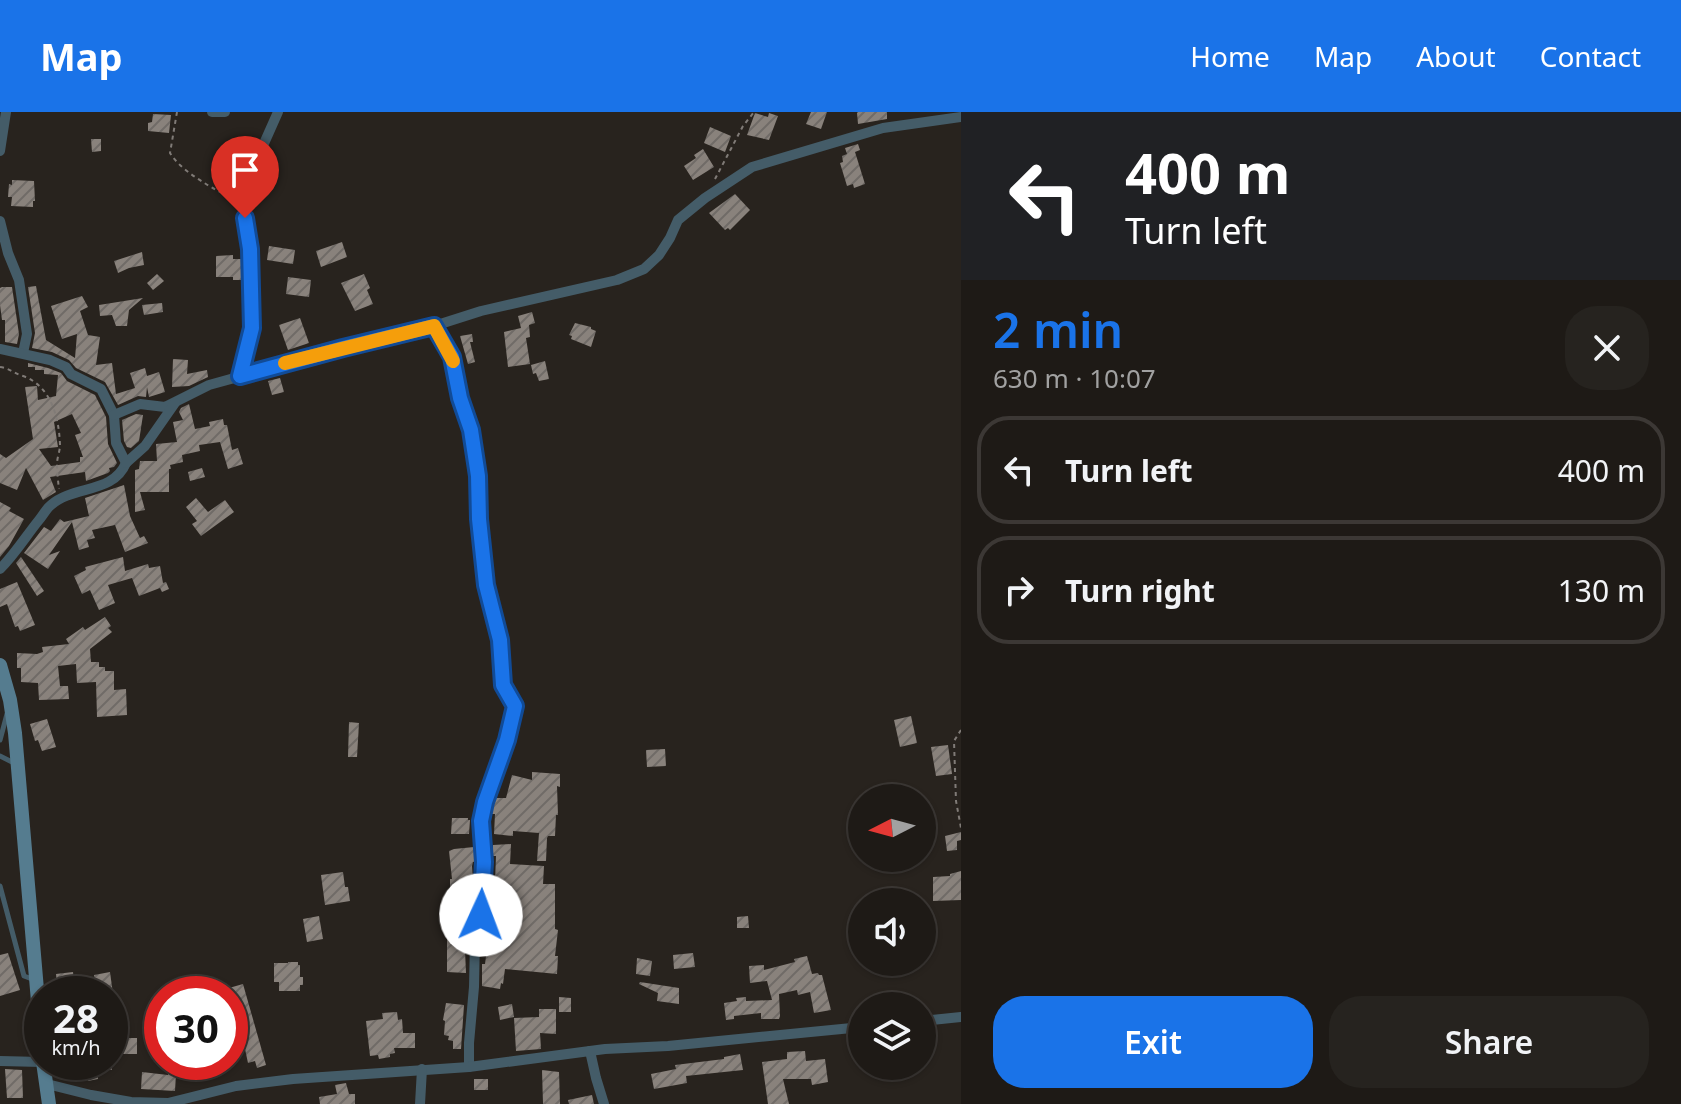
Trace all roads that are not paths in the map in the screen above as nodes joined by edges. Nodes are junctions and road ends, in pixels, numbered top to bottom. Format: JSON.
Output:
{"nodes":[{"id":1,"x":6,"y":112,"type":"edge"},
{"id":2,"x":212,"y":112,"type":"edge"},
{"id":3,"x":225,"y":112,"type":"edge"},
{"id":4,"x":278,"y":112,"type":"edge"},
{"id":5,"x":961,"y":117,"type":"edge"},
{"id":6,"x":0,"y":151,"type":"edge"},
{"id":7,"x":0,"y":221,"type":"edge"},
{"id":8,"x":434,"y":326,"type":"junction"},
{"id":9,"x":0,"y":349,"type":"edge"},
{"id":10,"x":23,"y":353,"type":"junction"},
{"id":11,"x":240,"y":376,"type":"junction"},
{"id":12,"x":187,"y":395,"type":"junction"},
{"id":13,"x":114,"y":415,"type":"junction"},
{"id":14,"x":126,"y":463,"type":"junction"},
{"id":15,"x":0,"y":569,"type":"edge"},
{"id":16,"x":0,"y":665,"type":"edge"},
{"id":17,"x":10,"y":700,"type":"junction"},
{"id":18,"x":0,"y":740,"type":"edge"},
{"id":19,"x":0,"y":756,"type":"edge"},
{"id":20,"x":18,"y":765,"type":"junction"},
{"id":21,"x":0,"y":886,"type":"edge"},
{"id":22,"x":24,"y":976,"type":"edge"},
{"id":23,"x":37,"y":976,"type":"edge"},
{"id":24,"x":961,"y":1017,"type":"edge"},
{"id":25,"x":936,"y":1020,"type":"edge"},
{"id":26,"x":848,"y":1028,"type":"edge"},
{"id":27,"x":590,"y":1051,"type":"junction"},
{"id":28,"x":0,"y":1061,"type":"edge"},
{"id":29,"x":24,"y":1062,"type":"edge"},
{"id":30,"x":469,"y":1067,"type":"junction"},
{"id":31,"x":422,"y":1069,"type":"junction"},
{"id":32,"x":46,"y":1080,"type":"edge"},
{"id":33,"x":47,"y":1084,"type":"junction"},
{"id":34,"x":168,"y":1103,"type":"edge"},
{"id":35,"x":49,"y":1104,"type":"edge"},
{"id":36,"x":420,"y":1104,"type":"edge"},
{"id":37,"x":604,"y":1104,"type":"edge"}],
"edges":[{"from":1,"to":6,"type":"street"},
{"from":2,"to":3,"type":"street"},
{"from":4,"to":11,"type":"street"},
{"from":5,"to":8,"type":"street"},
{"from":7,"to":10,"type":"street"},
{"from":8,"to":11,"type":"street"},
{"from":8,"to":30,"type":"street"},
{"from":9,"to":10,"type":"street"},
{"from":10,"to":13,"type":"street"},
{"from":11,"to":12,"type":"street"},
{"from":12,"to":13,"type":"street"},
{"from":12,"to":14,"type":"street"},
{"from":13,"to":14,"type":"street"},
{"from":14,"to":15,"type":"street"},
{"from":16,"to":17,"type":"main road"},
{"from":17,"to":18,"type":"lane"},
{"from":17,"to":20,"type":"main road"},
{"from":19,"to":20,"type":"lane"},
{"from":20,"to":23,"type":"main road"},
{"from":21,"to":22,"type":"lane"},
{"from":24,"to":25,"type":"street"},
{"from":26,"to":27,"type":"street"},
{"from":27,"to":30,"type":"street"},
{"from":27,"to":37,"type":"street"},
{"from":28,"to":29,"type":"street"},
{"from":30,"to":31,"type":"street"},
{"from":31,"to":34,"type":"street"},
{"from":31,"to":36,"type":"street"},
{"from":32,"to":33,"type":"main road"},
{"from":33,"to":34,"type":"street"},
{"from":33,"to":35,"type":"main road"}]}
